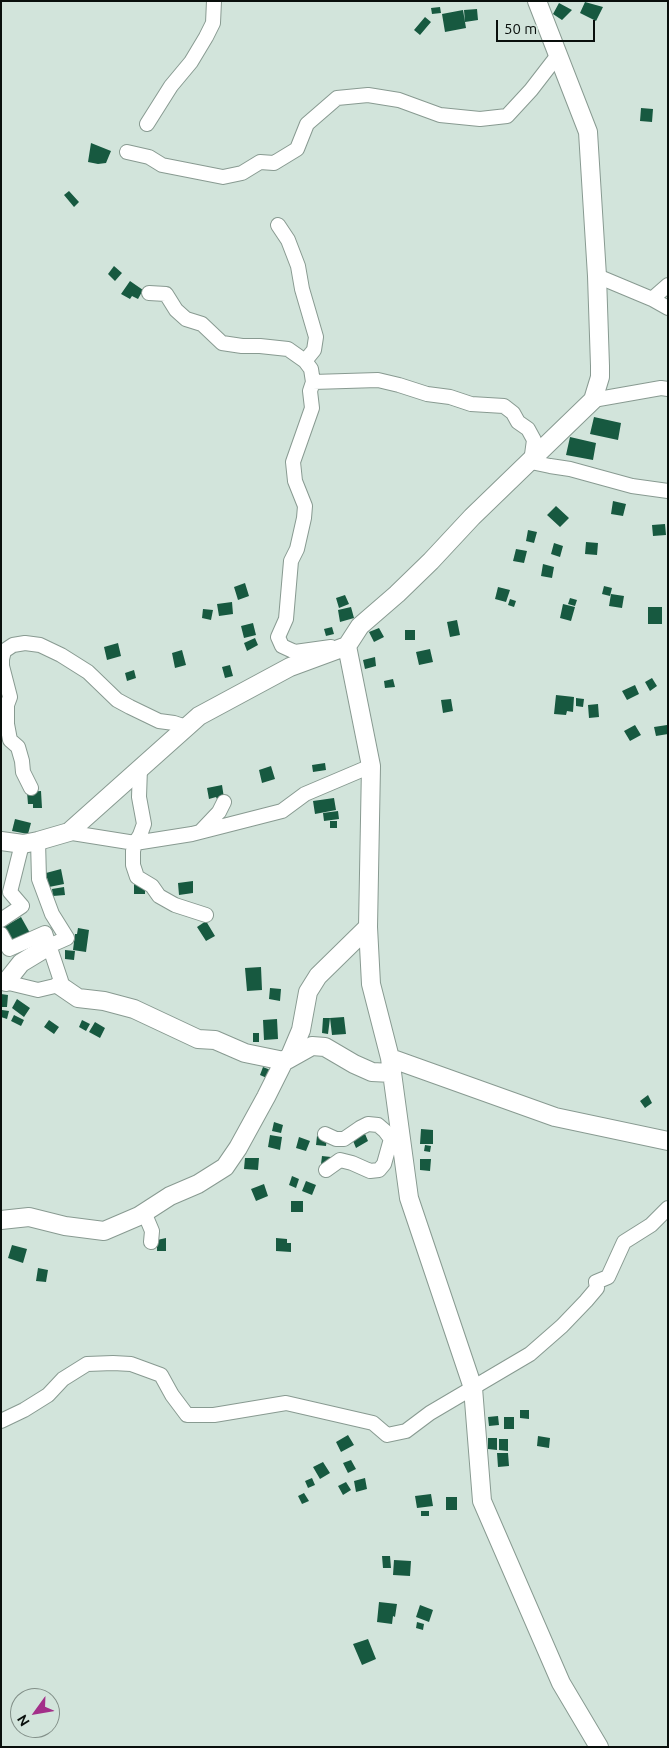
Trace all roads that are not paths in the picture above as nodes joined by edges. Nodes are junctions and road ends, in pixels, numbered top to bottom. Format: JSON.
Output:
{"nodes":[{"id":1,"x":214,"y":1,"type":"edge"},
{"id":2,"x":537,"y":1,"type":"edge"},
{"id":3,"x":558,"y":55,"type":"junction"},
{"id":4,"x":147,"y":124,"type":"dead end"},
{"id":5,"x":127,"y":152,"type":"dead end"},
{"id":6,"x":278,"y":225,"type":"dead end"},
{"id":7,"x":597,"y":276,"type":"junction"},
{"id":8,"x":668,"y":285,"type":"edge"},
{"id":9,"x":149,"y":293,"type":"dead end"},
{"id":10,"x":652,"y":298,"type":"junction"},
{"id":11,"x":668,"y":308,"type":"edge"},
{"id":12,"x":306,"y":361,"type":"junction"},
{"id":13,"x":313,"y":382,"type":"junction"},
{"id":14,"x":668,"y":389,"type":"edge"},
{"id":15,"x":593,"y":400,"type":"junction"},
{"id":16,"x":531,"y":462,"type":"junction"},
{"id":17,"x":668,"y":491,"type":"edge"},
{"id":18,"x":347,"y":646,"type":"junction"},
{"id":19,"x":2,"y":650,"type":"edge"},
{"id":20,"x":186,"y":727,"type":"junction"},
{"id":21,"x":371,"y":766,"type":"junction"},
{"id":22,"x":140,"y":768,"type":"junction"},
{"id":23,"x":31,"y":788,"type":"dead end"},
{"id":24,"x":224,"y":802,"type":"dead end"},
{"id":25,"x":66,"y":832,"type":"junction"},
{"id":26,"x":200,"y":832,"type":"junction"},
{"id":27,"x":1,"y":841,"type":"edge"},
{"id":28,"x":30,"y":842,"type":"junction"},
{"id":29,"x":134,"y":843,"type":"junction"},
{"id":30,"x":206,"y":915,"type":"dead end"},
{"id":31,"x":1,"y":920,"type":"edge"},
{"id":32,"x":368,"y":927,"type":"junction"},
{"id":33,"x":1,"y":934,"type":"edge"},
{"id":34,"x":49,"y":946,"type":"junction"},
{"id":35,"x":4,"y":982,"type":"edge"},
{"id":36,"x":59,"y":985,"type":"junction"},
{"id":37,"x":285,"y":1060,"type":"junction"},
{"id":38,"x":391,"y":1065,"type":"junction"},
{"id":39,"x":325,"y":1134,"type":"dead end"},
{"id":40,"x":396,"y":1141,"type":"junction"},
{"id":41,"x":668,"y":1141,"type":"edge"},
{"id":42,"x":326,"y":1170,"type":"dead end"},
{"id":43,"x":668,"y":1208,"type":"edge"},
{"id":44,"x":144,"y":1212,"type":"junction"},
{"id":45,"x":1,"y":1220,"type":"edge"},
{"id":46,"x":151,"y":1242,"type":"dead end"},
{"id":47,"x":473,"y":1388,"type":"junction"},
{"id":48,"x":1,"y":1421,"type":"edge"},
{"id":49,"x":599,"y":1747,"type":"edge"}],
"edges":[{"from":1,"to":4,"type":"street"},
{"from":2,"to":3,"type":"street"},
{"from":3,"to":5,"type":"street"},
{"from":3,"to":7,"type":"street"},
{"from":6,"to":12,"type":"street"},
{"from":7,"to":10,"type":"street"},
{"from":7,"to":15,"type":"street"},
{"from":8,"to":10,"type":"street"},
{"from":9,"to":12,"type":"street"},
{"from":10,"to":11,"type":"street"},
{"from":12,"to":13,"type":"street"},
{"from":13,"to":16,"type":"street"},
{"from":13,"to":18,"type":"street"},
{"from":14,"to":15,"type":"street"},
{"from":15,"to":16,"type":"street"},
{"from":16,"to":17,"type":"street"},
{"from":16,"to":18,"type":"street"},
{"from":18,"to":20,"type":"street"},
{"from":18,"to":21,"type":"street"},
{"from":19,"to":20,"type":"street"},
{"from":19,"to":23,"type":"street"},
{"from":20,"to":22,"type":"street"},
{"from":21,"to":26,"type":"street"},
{"from":21,"to":32,"type":"street"},
{"from":22,"to":25,"type":"street"},
{"from":22,"to":29,"type":"street"},
{"from":24,"to":26,"type":"street"},
{"from":25,"to":28,"type":"street"},
{"from":25,"to":29,"type":"street"},
{"from":26,"to":29,"type":"street"},
{"from":27,"to":28,"type":"street"},
{"from":28,"to":31,"type":"street"},
{"from":28,"to":34,"type":"street"},
{"from":29,"to":30,"type":"street"},
{"from":32,"to":37,"type":"street"},
{"from":32,"to":38,"type":"street"},
{"from":33,"to":34,"type":"street"},
{"from":34,"to":35,"type":"street"},
{"from":34,"to":36,"type":"street"},
{"from":35,"to":36,"type":"street"},
{"from":36,"to":37,"type":"street"},
{"from":37,"to":38,"type":"street"},
{"from":37,"to":44,"type":"street"},
{"from":38,"to":40,"type":"street"},
{"from":38,"to":41,"type":"street"},
{"from":39,"to":40,"type":"street"},
{"from":40,"to":42,"type":"street"},
{"from":40,"to":47,"type":"street"},
{"from":43,"to":47,"type":"street"},
{"from":44,"to":45,"type":"street"},
{"from":44,"to":46,"type":"street"},
{"from":47,"to":48,"type":"street"},
{"from":47,"to":49,"type":"street"}]}
